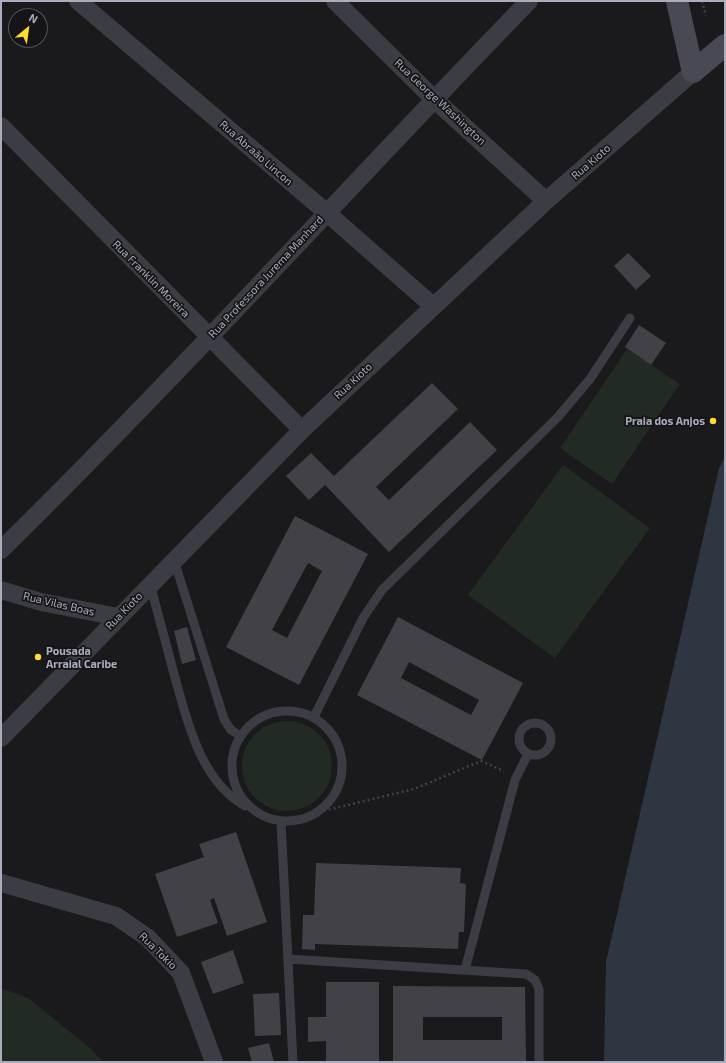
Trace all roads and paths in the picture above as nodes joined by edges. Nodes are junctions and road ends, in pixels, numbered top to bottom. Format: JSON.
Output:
{"nodes":[{"id":1,"x":78,"y":1,"type":"edge"},
{"id":2,"x":335,"y":1,"type":"edge"},
{"id":3,"x":529,"y":1,"type":"edge"},
{"id":4,"x":677,"y":1,"type":"edge"},
{"id":5,"x":702,"y":1,"type":"edge"},
{"id":6,"x":706,"y":16,"type":"dead end"},
{"id":7,"x":725,"y":45,"type":"edge"},
{"id":8,"x":693,"y":72,"type":"junction"},
{"id":9,"x":434,"y":99,"type":"junction"},
{"id":10,"x":1,"y":126,"type":"edge"},
{"id":11,"x":546,"y":201,"type":"junction"},
{"id":12,"x":326,"y":212,"type":"junction"},
{"id":13,"x":432,"y":306,"type":"junction"},
{"id":14,"x":630,"y":318,"type":"dead end"},
{"id":15,"x":209,"y":338,"type":"junction"},
{"id":16,"x":302,"y":430,"type":"junction"},
{"id":17,"x":1,"y":550,"type":"edge"},
{"id":18,"x":174,"y":560,"type":"junction"},
{"id":19,"x":150,"y":584,"type":"junction"},
{"id":20,"x":1,"y":590,"type":"edge"},
{"id":21,"x":118,"y":618,"type":"junction"},
{"id":22,"x":314,"y":717,"type":"junction"},
{"id":23,"x":240,"y":736,"type":"junction"},
{"id":24,"x":1,"y":738,"type":"edge"},
{"id":25,"x":528,"y":754,"type":"dead end"},
{"id":26,"x":516,"y":776,"type":"junction"},
{"id":27,"x":256,"y":811,"type":"junction"},
{"id":28,"x":319,"y":812,"type":"junction"},
{"id":29,"x":280,"y":821,"type":"junction"},
{"id":30,"x":1,"y":883,"type":"edge"},
{"id":31,"x":288,"y":959,"type":"junction"},
{"id":32,"x":465,"y":970,"type":"junction"},
{"id":33,"x":214,"y":1062,"type":"edge"},
{"id":34,"x":294,"y":1062,"type":"edge"},
{"id":35,"x":539,"y":1062,"type":"edge"}],
"edges":[{"from":1,"to":12,"type":"street","name":"Rua Abraão Lincon"},
{"from":2,"to":9,"type":"street","name":"Rua George Washington"},
{"from":3,"to":9,"type":"street","name":"Rua Professora Jurema Manhard"},
{"from":4,"to":8,"type":"main road"},
{"from":5,"to":6,"type":"path"},
{"from":7,"to":8,"type":"main road","name":"Rua Kioto"},
{"from":8,"to":11,"type":"street","name":"Rua Kioto"},
{"from":9,"to":11,"type":"street","name":"Rua George Washington"},
{"from":9,"to":12,"type":"street","name":"Rua Professora Jurema Manhard"},
{"from":10,"to":15,"type":"street","name":"Rua Franklin Moreira"},
{"from":11,"to":13,"type":"street","name":"Rua Kioto"},
{"from":12,"to":13,"type":"street","name":"Rua Abraão Lincon"},
{"from":12,"to":15,"type":"street","name":"Rua Professora Jurema Manhard"},
{"from":13,"to":16,"type":"street","name":"Rua Kioto"},
{"from":14,"to":22,"type":"lane"},
{"from":15,"to":16,"type":"street","name":"Rua Franklin Moreira"},
{"from":15,"to":17,"type":"street","name":"Rua Professora Jurema Manhard"},
{"from":16,"to":18,"type":"street","name":"Rua Kioto"},
{"from":18,"to":19,"type":"street","name":"Rua Kioto"},
{"from":18,"to":23,"type":"lane"},
{"from":19,"to":21,"type":"street","name":"Rua Kioto"},
{"from":19,"to":27,"type":"lane"},
{"from":20,"to":21,"type":"street","name":"Rua Vilas Boas"},
{"from":21,"to":24,"type":"street","name":"Rua Kioto"},
{"from":22,"to":23,"type":"lane"},
{"from":22,"to":28,"type":"lane"},
{"from":23,"to":27,"type":"lane"},
{"from":25,"to":26,"type":"lane"},
{"from":26,"to":28,"type":"path"},
{"from":26,"to":32,"type":"lane"},
{"from":27,"to":29,"type":"lane"},
{"from":28,"to":29,"type":"lane"},
{"from":29,"to":31,"type":"lane"},
{"from":30,"to":33,"type":"street","name":"Rua Tokio"},
{"from":31,"to":32,"type":"lane"},
{"from":31,"to":34,"type":"lane"},
{"from":32,"to":35,"type":"lane"}]}
